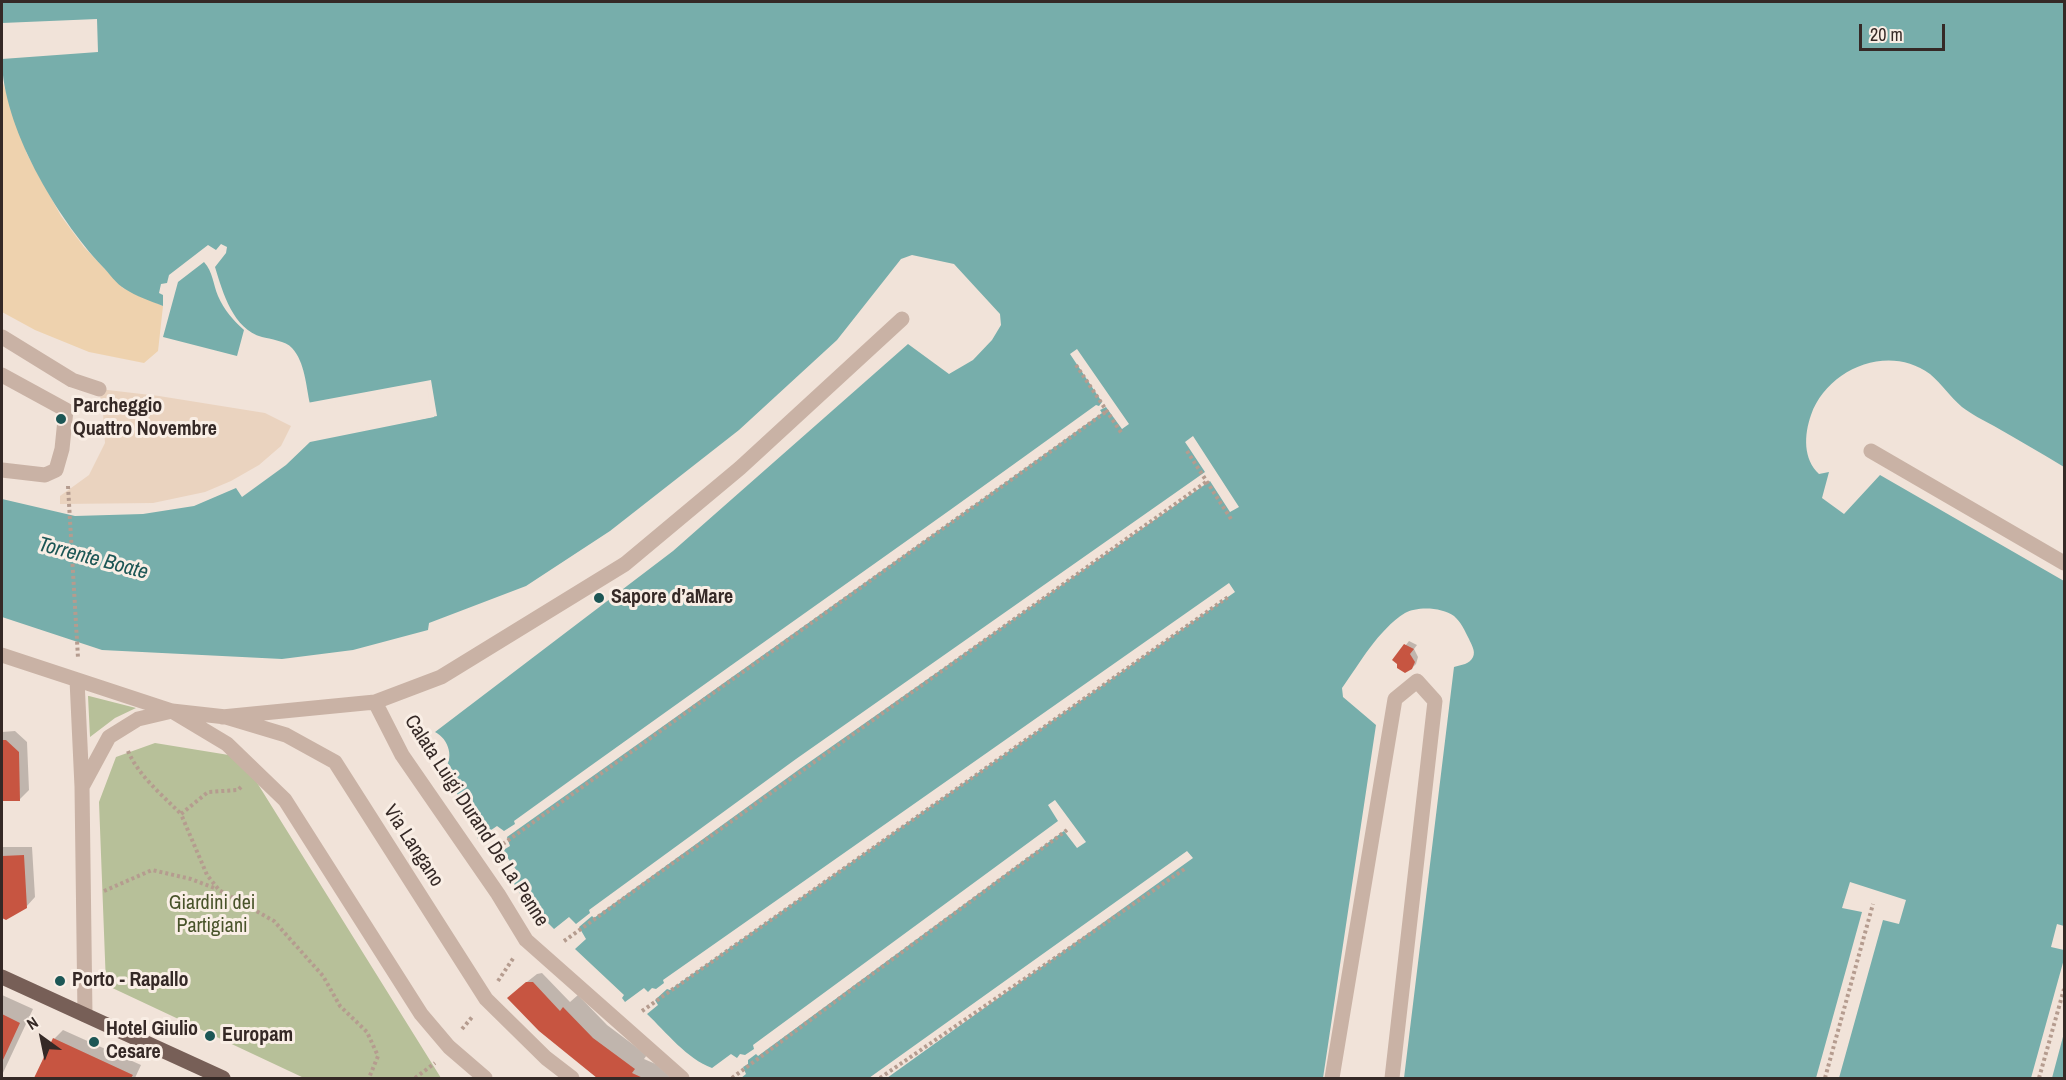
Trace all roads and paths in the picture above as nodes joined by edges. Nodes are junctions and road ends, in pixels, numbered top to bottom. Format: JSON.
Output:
{"nodes":[{"id":1,"x":902,"y":319,"type":"dead end"},
{"id":2,"x":2,"y":337,"type":"edge"},
{"id":3,"x":1076,"y":365,"type":"dead end"},
{"id":4,"x":2,"y":375,"type":"edge"},
{"id":5,"x":99,"y":389,"type":"dead end"},
{"id":6,"x":1107,"y":411,"type":"junction"},
{"id":7,"x":1122,"y":434,"type":"dead end"},
{"id":8,"x":1187,"y":451,"type":"dead end"},
{"id":9,"x":1871,"y":451,"type":"dead end"},
{"id":10,"x":2,"y":470,"type":"edge"},
{"id":11,"x":1206,"y":482,"type":"junction"},
{"id":12,"x":69,"y":487,"type":"dead end"},
{"id":13,"x":1231,"y":519,"type":"dead end"},
{"id":14,"x":2064,"y":563,"type":"edge"},
{"id":15,"x":1228,"y":597,"type":"dead end"},
{"id":16,"x":77,"y":645,"type":"dead end"},
{"id":17,"x":2,"y":655,"type":"edge"},
{"id":18,"x":77,"y":680,"type":"junction"},
{"id":19,"x":375,"y":702,"type":"junction"},
{"id":20,"x":171,"y":711,"type":"junction"},
{"id":21,"x":222,"y":717,"type":"junction"},
{"id":22,"x":119,"y":731,"type":"junction"},
{"id":23,"x":255,"y":771,"type":"junction"},
{"id":24,"x":82,"y":787,"type":"junction"},
{"id":25,"x":181,"y":814,"type":"junction"},
{"id":26,"x":1067,"y":830,"type":"dead end"},
{"id":27,"x":492,"y":851,"type":"dead end"},
{"id":28,"x":1186,"y":868,"type":"dead end"},
{"id":29,"x":219,"y":890,"type":"junction"},
{"id":30,"x":84,"y":900,"type":"junction"},
{"id":31,"x":1873,"y":904,"type":"dead end"},
{"id":32,"x":564,"y":941,"type":"dead end"},
{"id":33,"x":2,"y":977,"type":"edge"},
{"id":34,"x":2064,"y":988,"type":"edge"},
{"id":35,"x":642,"y":1011,"type":"dead end"},
{"id":36,"x":85,"y":1015,"type":"junction"},
{"id":37,"x":223,"y":1078,"type":"edge"},
{"id":38,"x":369,"y":1078,"type":"edge"},
{"id":39,"x":485,"y":1078,"type":"edge"},
{"id":40,"x":573,"y":1078,"type":"edge"},
{"id":41,"x":682,"y":1078,"type":"edge"},
{"id":42,"x":732,"y":1078,"type":"edge"},
{"id":43,"x":880,"y":1078,"type":"edge"},
{"id":44,"x":1332,"y":1078,"type":"edge"},
{"id":45,"x":1392,"y":1078,"type":"edge"},
{"id":46,"x":1825,"y":1078,"type":"edge"},
{"id":47,"x":2039,"y":1078,"type":"edge"}],
"edges":[{"from":1,"to":19,"type":"street"},
{"from":2,"to":5,"type":"street"},
{"from":3,"to":6,"type":"path"},
{"from":4,"to":10,"type":"street"},
{"from":6,"to":7,"type":"path"},
{"from":6,"to":27,"type":"path"},
{"from":8,"to":11,"type":"path"},
{"from":9,"to":14,"type":"street"},
{"from":11,"to":13,"type":"path"},
{"from":11,"to":32,"type":"path"},
{"from":12,"to":16,"type":"path"},
{"from":15,"to":35,"type":"path"},
{"from":17,"to":18,"type":"street","name":"Via Langano"},
{"from":18,"to":20,"type":"street","name":"Via Langano"},
{"from":18,"to":24,"type":"street"},
{"from":19,"to":21,"type":"street"},
{"from":19,"to":41,"type":"street","name":"Calata Luigi Durand De La Penne"},
{"from":20,"to":21,"type":"street","name":"Via Langano"},
{"from":20,"to":22,"type":"street"},
{"from":20,"to":23,"type":"street","name":"Via Langano"},
{"from":21,"to":40,"type":"street","name":"Via Langano"},
{"from":22,"to":24,"type":"street"},
{"from":22,"to":25,"type":"path"},
{"from":23,"to":25,"type":"path"},
{"from":23,"to":39,"type":"street","name":"Via Langano"},
{"from":24,"to":30,"type":"street"},
{"from":25,"to":29,"type":"path"},
{"from":26,"to":42,"type":"path"},
{"from":28,"to":43,"type":"path"},
{"from":29,"to":30,"type":"path"},
{"from":29,"to":38,"type":"path"},
{"from":30,"to":36,"type":"street"},
{"from":31,"to":46,"type":"path"},
{"from":33,"to":36,"type":"main road"},
{"from":34,"to":47,"type":"path"},
{"from":36,"to":37,"type":"main road"},
{"from":44,"to":45,"type":"street"}]}
